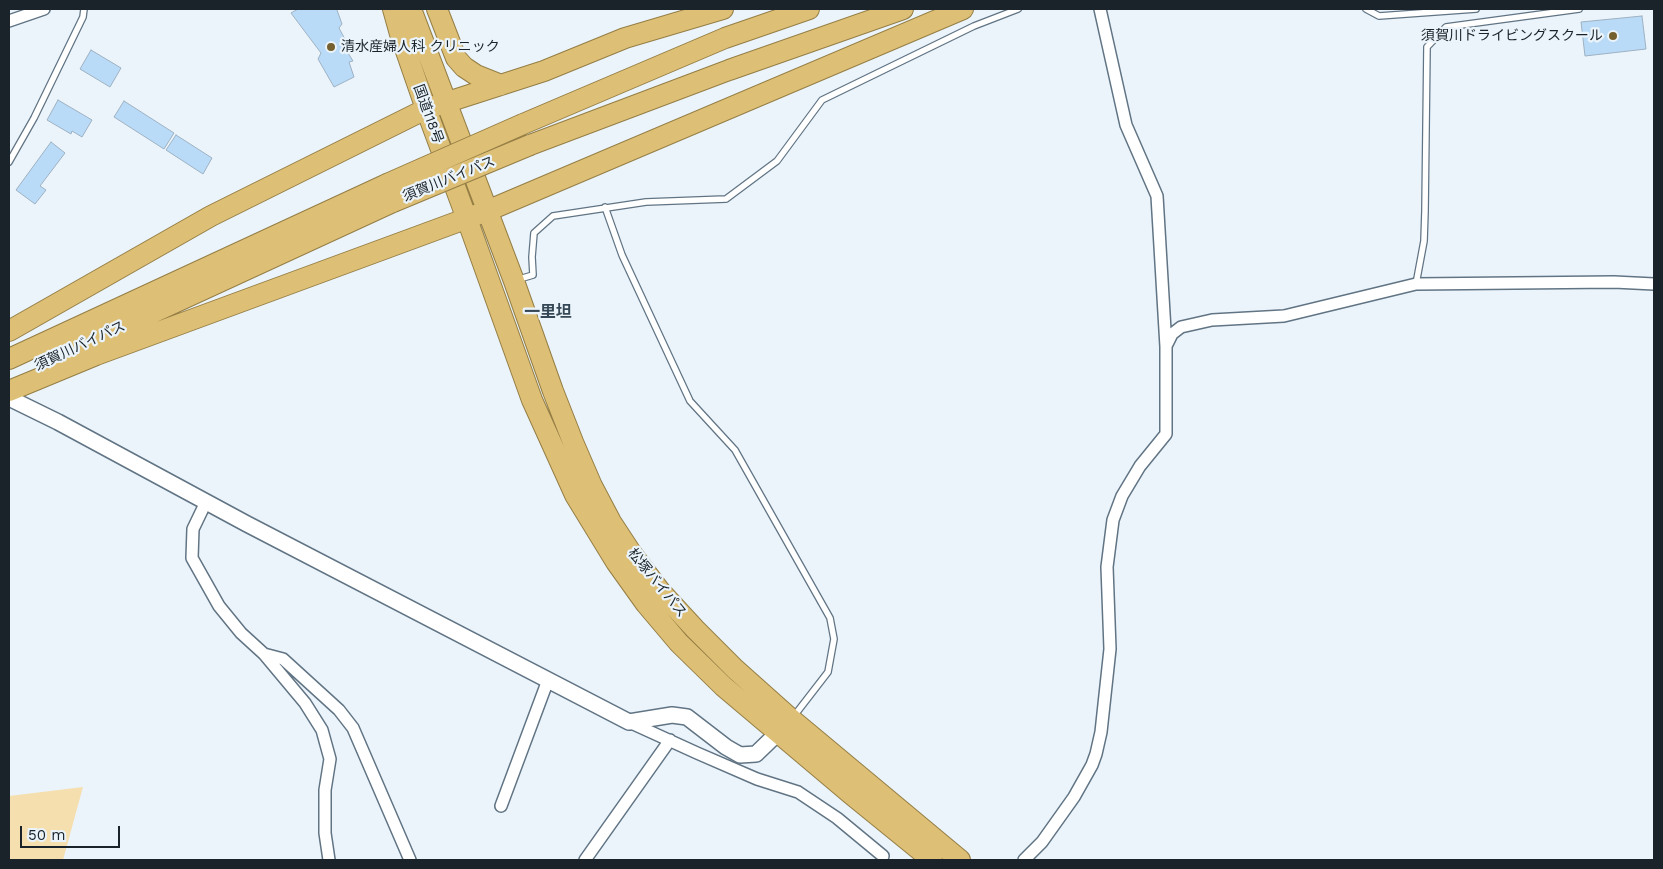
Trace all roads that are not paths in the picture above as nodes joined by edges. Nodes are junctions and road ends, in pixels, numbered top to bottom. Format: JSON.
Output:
{"nodes":[{"id":1,"x":44,"y":9,"type":"edge"},
{"id":2,"x":84,"y":9,"type":"edge"},
{"id":3,"x":393,"y":9,"type":"edge"},
{"id":4,"x":411,"y":9,"type":"edge"},
{"id":5,"x":437,"y":9,"type":"edge"},
{"id":6,"x":723,"y":9,"type":"edge"},
{"id":7,"x":809,"y":9,"type":"edge"},
{"id":8,"x":903,"y":9,"type":"edge"},
{"id":9,"x":964,"y":9,"type":"edge"},
{"id":10,"x":1018,"y":9,"type":"edge"},
{"id":11,"x":1100,"y":9,"type":"edge"},
{"id":12,"x":1366,"y":9,"type":"edge"},
{"id":13,"x":1476,"y":9,"type":"edge"},
{"id":14,"x":1579,"y":9,"type":"edge"},
{"id":15,"x":9,"y":21,"type":"edge"},
{"id":16,"x":501,"y":85,"type":"junction"},
{"id":17,"x":447,"y":102,"type":"junction"},
{"id":18,"x":426,"y":109,"type":"junction"},
{"id":19,"x":9,"y":162,"type":"edge"},
{"id":20,"x":390,"y":193,"type":"junction"},
{"id":21,"x":605,"y":207,"type":"junction"},
{"id":22,"x":487,"y":211,"type":"junction"},
{"id":23,"x":467,"y":219,"type":"junction"},
{"id":24,"x":514,"y":281,"type":"junction"},
{"id":25,"x":1416,"y":284,"type":"junction"},
{"id":26,"x":1654,"y":284,"type":"edge"},
{"id":27,"x":9,"y":331,"type":"edge"},
{"id":28,"x":1166,"y":347,"type":"junction"},
{"id":29,"x":9,"y":359,"type":"edge"},
{"id":30,"x":9,"y":381,"type":"edge"},
{"id":31,"x":9,"y":391,"type":"edge"},
{"id":32,"x":9,"y":398,"type":"edge"},
{"id":33,"x":206,"y":502,"type":"junction"},
{"id":34,"x":264,"y":654,"type":"junction"},
{"id":35,"x":548,"y":680,"type":"junction"},
{"id":36,"x":629,"y":722,"type":"junction"},
{"id":37,"x":784,"y":726,"type":"junction"},
{"id":38,"x":670,"y":740,"type":"junction"},
{"id":39,"x":501,"y":806,"type":"dead end"},
{"id":40,"x":883,"y":856,"type":"dead end"},
{"id":41,"x":329,"y":860,"type":"edge"},
{"id":42,"x":410,"y":860,"type":"edge"},
{"id":43,"x":585,"y":860,"type":"edge"},
{"id":44,"x":932,"y":860,"type":"edge"},
{"id":45,"x":960,"y":860,"type":"edge"},
{"id":46,"x":1024,"y":860,"type":"edge"}],
"edges":[{"from":1,"to":15,"type":"street"},
{"from":2,"to":19,"type":"lane"},
{"from":3,"to":18,"type":"highway","name":"国道118号"},
{"from":4,"to":17,"type":"highway","name":"国道118号"},
{"from":5,"to":16,"type":"highway"},
{"from":6,"to":16,"type":"highway"},
{"from":7,"to":20,"type":"highway","name":"須賀川バイパス","bridge":true},
{"from":8,"to":20,"type":"highway","name":"須賀川バイパス","bridge":true},
{"from":9,"to":22,"type":"highway"},
{"from":10,"to":21,"type":"lane"},
{"from":11,"to":28,"type":"street"},
{"from":12,"to":13,"type":"lane"},
{"from":14,"to":25,"type":"lane"},
{"from":16,"to":17,"type":"highway"},
{"from":17,"to":18,"type":"highway"},
{"from":17,"to":22,"type":"highway","name":"国道118号"},
{"from":18,"to":23,"type":"highway","name":"国道118号"},
{"from":18,"to":27,"type":"highway"},
{"from":20,"to":29,"type":"highway","name":"須賀川バイパス"},
{"from":20,"to":30,"type":"highway","name":"須賀川バイパス"},
{"from":21,"to":24,"type":"lane"},
{"from":21,"to":37,"type":"lane"},
{"from":22,"to":23,"type":"highway"},
{"from":22,"to":24,"type":"highway","name":"松塚バイパス"},
{"from":23,"to":31,"type":"highway"},
{"from":23,"to":37,"type":"highway","name":"松塚バイパス"},
{"from":24,"to":37,"type":"highway","name":"松塚バイパス"},
{"from":25,"to":26,"type":"street"},
{"from":25,"to":28,"type":"street"},
{"from":28,"to":46,"type":"street"},
{"from":32,"to":33,"type":"street"},
{"from":33,"to":34,"type":"street"},
{"from":33,"to":35,"type":"street"},
{"from":34,"to":41,"type":"street"},
{"from":34,"to":42,"type":"street"},
{"from":35,"to":36,"type":"street"},
{"from":35,"to":39,"type":"street"},
{"from":36,"to":37,"type":"street"},
{"from":36,"to":38,"type":"street"},
{"from":37,"to":44,"type":"highway","name":"松塚バイパス"},
{"from":37,"to":45,"type":"highway","name":"松塚バイパス"},
{"from":38,"to":40,"type":"street"},
{"from":38,"to":43,"type":"street"}]}
